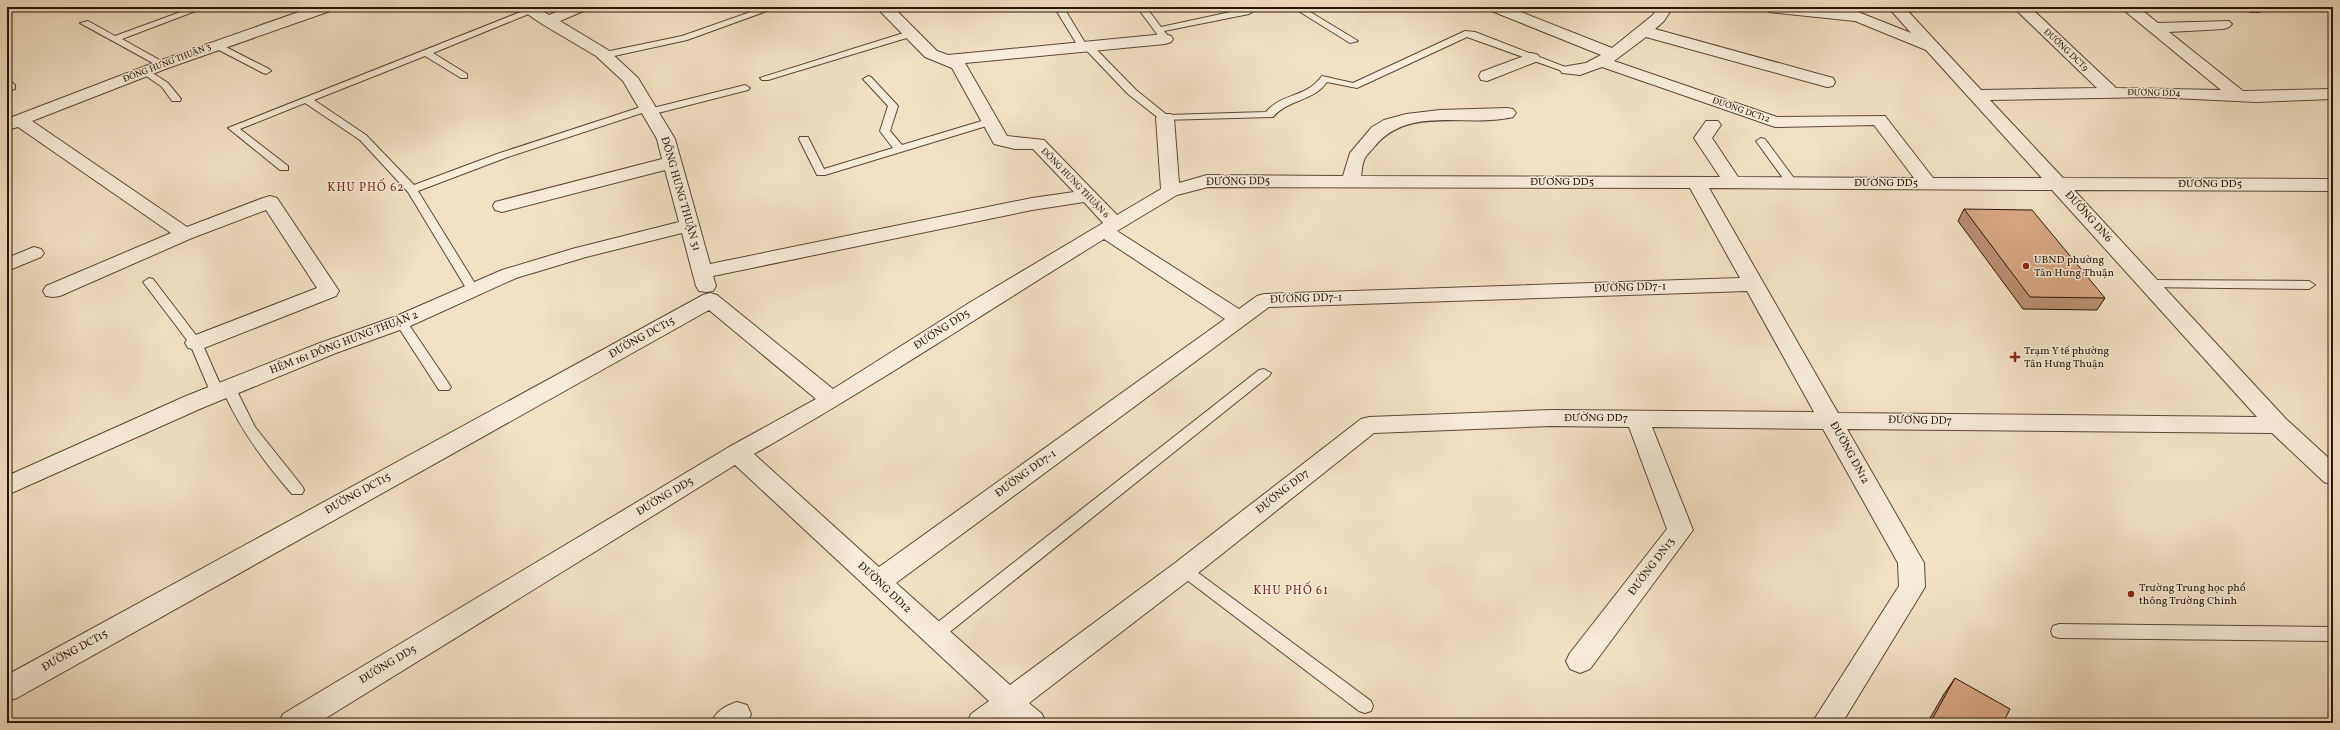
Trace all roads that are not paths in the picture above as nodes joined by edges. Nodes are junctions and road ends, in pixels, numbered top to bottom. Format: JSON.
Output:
{"nodes":[{"id":1,"x":202,"y":7,"type":"edge"},
{"id":2,"x":328,"y":7,"type":"edge"},
{"id":3,"x":581,"y":7,"type":"edge"},
{"id":4,"x":774,"y":7,"type":"edge"},
{"id":5,"x":884,"y":7,"type":"edge"},
{"id":6,"x":1141,"y":7,"type":"edge"},
{"id":7,"x":1296,"y":7,"type":"edge"},
{"id":8,"x":1494,"y":7,"type":"edge"},
{"id":9,"x":1665,"y":7,"type":"edge"},
{"id":10,"x":1769,"y":7,"type":"edge"},
{"id":11,"x":1896,"y":7,"type":"edge"},
{"id":12,"x":2021,"y":7,"type":"edge"},
{"id":13,"x":2128,"y":7,"type":"edge"},
{"id":14,"x":528,"y":9,"type":"edge"},
{"id":15,"x":1061,"y":10,"type":"dead end"},
{"id":16,"x":1249,"y":11,"type":"dead end"},
{"id":17,"x":547,"y":21,"type":"junction"},
{"id":18,"x":86,"y":23,"type":"dead end"},
{"id":19,"x":2224,"y":24,"type":"dead end"},
{"id":20,"x":2155,"y":28,"type":"junction"},
{"id":21,"x":1643,"y":31,"type":"junction"},
{"id":22,"x":910,"y":34,"type":"junction"},
{"id":23,"x":1161,"y":35,"type":"junction"},
{"id":24,"x":114,"y":39,"type":"junction"},
{"id":25,"x":1353,"y":41,"type":"dead end"},
{"id":26,"x":216,"y":45,"type":"junction"},
{"id":27,"x":1932,"y":47,"type":"junction"},
{"id":28,"x":1087,"y":48,"type":"junction"},
{"id":29,"x":426,"y":52,"type":"junction"},
{"id":30,"x":605,"y":55,"type":"junction"},
{"id":31,"x":1532,"y":58,"type":"junction"},
{"id":32,"x":1608,"y":58,"type":"junction"},
{"id":33,"x":949,"y":60,"type":"junction"},
{"id":34,"x":162,"y":65,"type":"junction"},
{"id":35,"x":1568,"y":70,"type":"joint"},
{"id":36,"x":145,"y":71,"type":"junction"},
{"id":37,"x":266,"y":71,"type":"dead end"},
{"id":38,"x":464,"y":76,"type":"dead end"},
{"id":39,"x":1487,"y":76,"type":"dead end"},
{"id":40,"x":765,"y":78,"type":"dead end"},
{"id":41,"x":868,"y":79,"type":"dead end"},
{"id":42,"x":7,"y":81,"type":"edge"},
{"id":43,"x":1827,"y":82,"type":"dead end"},
{"id":44,"x":7,"y":88,"type":"edge"},
{"id":45,"x":745,"y":88,"type":"dead end"},
{"id":46,"x":2112,"y":93,"type":"junction"},
{"id":47,"x":2333,"y":94,"type":"edge"},
{"id":48,"x":1976,"y":95,"type":"junction"},
{"id":49,"x":2238,"y":96,"type":"junction"},
{"id":50,"x":176,"y":99,"type":"dead end"},
{"id":51,"x":307,"y":100,"type":"junction"},
{"id":52,"x":649,"y":110,"type":"junction"},
{"id":53,"x":1507,"y":113,"type":"dead end"},
{"id":54,"x":1165,"y":118,"type":"junction"},
{"id":55,"x":13,"y":122,"type":"edge"},
{"id":56,"x":989,"y":122,"type":"junction"},
{"id":57,"x":1712,"y":126,"type":"dead end"},
{"id":58,"x":804,"y":139,"type":"dead end"},
{"id":59,"x":1761,"y":141,"type":"dead end"},
{"id":60,"x":898,"y":148,"type":"junction"},
{"id":61,"x":672,"y":162,"type":"junction"},
{"id":62,"x":284,"y":168,"type":"dead end"},
{"id":63,"x":1351,"y":181,"type":"junction"},
{"id":64,"x":1696,"y":182,"type":"junction"},
{"id":65,"x":1732,"y":182,"type":"junction"},
{"id":66,"x":1792,"y":183,"type":"junction"},
{"id":67,"x":1927,"y":183,"type":"junction"},
{"id":68,"x":2056,"y":183,"type":"junction"},
{"id":69,"x":2333,"y":185,"type":"edge"},
{"id":70,"x":412,"y":190,"type":"junction"},
{"id":71,"x":1170,"y":191,"type":"junction"},
{"id":72,"x":1088,"y":196,"type":"junction"},
{"id":73,"x":502,"y":206,"type":"dead end"},
{"id":74,"x":690,"y":225,"type":"junction"},
{"id":75,"x":1109,"y":228,"type":"junction"},
{"id":76,"x":185,"y":234,"type":"junction"},
{"id":77,"x":34,"y":253,"type":"dead end"},
{"id":78,"x":7,"y":265,"type":"edge"},
{"id":79,"x":702,"y":272,"type":"junction"},
{"id":80,"x":149,"y":282,"type":"dead end"},
{"id":81,"x":1754,"y":284,"type":"junction"},
{"id":82,"x":2149,"y":284,"type":"junction"},
{"id":83,"x":2309,"y":285,"type":"dead end"},
{"id":84,"x":473,"y":290,"type":"junction"},
{"id":85,"x":53,"y":291,"type":"dead end"},
{"id":86,"x":710,"y":300,"type":"junction"},
{"id":87,"x":1239,"y":319,"type":"junction"},
{"id":88,"x":401,"y":322,"type":"junction"},
{"id":89,"x":196,"y":343,"type":"junction"},
{"id":90,"x":1264,"y":373,"type":"dead end"},
{"id":91,"x":444,"y":387,"type":"dead end"},
{"id":92,"x":223,"y":391,"type":"junction"},
{"id":93,"x":832,"y":400,"type":"junction"},
{"id":94,"x":1637,"y":418,"type":"junction"},
{"id":95,"x":1831,"y":420,"type":"junction"},
{"id":96,"x":2278,"y":424,"type":"junction"},
{"id":97,"x":737,"y":453,"type":"junction"},
{"id":98,"x":2333,"y":476,"type":"edge"},
{"id":99,"x":7,"y":486,"type":"edge"},
{"id":100,"x":297,"y":490,"type":"dead end"},
{"id":101,"x":1184,"y":570,"type":"junction"},
{"id":102,"x":878,"y":582,"type":"junction"},
{"id":103,"x":2059,"y":631,"type":"dead end"},
{"id":104,"x":935,"y":634,"type":"junction"},
{"id":105,"x":2333,"y":634,"type":"edge"},
{"id":106,"x":1580,"y":661,"type":"dead end"},
{"id":107,"x":7,"y":689,"type":"edge"},
{"id":108,"x":1010,"y":703,"type":"junction"},
{"id":109,"x":1365,"y":706,"type":"dead end"},
{"id":110,"x":293,"y":723,"type":"edge"},
{"id":111,"x":981,"y":723,"type":"edge"},
{"id":112,"x":1032,"y":723,"type":"edge"},
{"id":113,"x":1826,"y":723,"type":"edge"}],
"edges":[{"from":1,"to":24,"type":"lane"},
{"from":2,"to":26,"type":"street","name":"ĐÔNG HƯNG THUẬN 3"},
{"from":3,"to":17,"type":"street"},
{"from":4,"to":30,"type":"lane"},
{"from":5,"to":22,"type":"street","name":"ĐÔNG HƯNG THUẬN 6"},
{"from":6,"to":23,"type":"lane"},
{"from":7,"to":25,"type":"lane"},
{"from":8,"to":32,"type":"street"},
{"from":9,"to":21,"type":"street"},
{"from":10,"to":27,"type":"street"},
{"from":11,"to":27,"type":"street","name":"ĐƯỜNG DN6"},
{"from":12,"to":46,"type":"street","name":"ĐƯỜNG DCT9"},
{"from":13,"to":20,"type":"street"},
{"from":14,"to":17,"type":"street","name":"ĐÔNG HƯNG THUẬN 31"},
{"from":14,"to":29,"type":"lane"},
{"from":15,"to":28,"type":"lane"},
{"from":16,"to":23,"type":"lane"},
{"from":17,"to":30,"type":"street","name":"ĐÔNG HƯNG THUẬN 31"},
{"from":18,"to":24,"type":"lane"},
{"from":19,"to":20,"type":"street"},
{"from":20,"to":49,"type":"street"},
{"from":21,"to":32,"type":"street"},
{"from":21,"to":43,"type":"street"},
{"from":22,"to":33,"type":"street","name":"ĐÔNG HƯNG THUẬN 6"},
{"from":22,"to":40,"type":"lane"},
{"from":23,"to":28,"type":"street"},
{"from":24,"to":34,"type":"lane"},
{"from":26,"to":34,"type":"street","name":"ĐÔNG HƯNG THUẬN 3"},
{"from":26,"to":37,"type":"lane"},
{"from":27,"to":48,"type":"street","name":"ĐƯỜNG DN6"},
{"from":28,"to":33,"type":"street"},
{"from":28,"to":54,"type":"lane"},
{"from":29,"to":38,"type":"lane"},
{"from":29,"to":51,"type":"lane"},
{"from":30,"to":52,"type":"street","name":"ĐÔNG HƯNG THUẬN 31"},
{"from":31,"to":35,"type":"lane"},
{"from":31,"to":39,"type":"street"},
{"from":31,"to":54,"type":"lane"},
{"from":32,"to":35,"type":"street"},
{"from":32,"to":67,"type":"street","name":"ĐƯỜNG DCT12"},
{"from":33,"to":56,"type":"street","name":"ĐÔNG HƯNG THUẬN 6"},
{"from":34,"to":36,"type":"street","name":"ĐÔNG HƯNG THUẬN 3"},
{"from":36,"to":50,"type":"lane"},
{"from":36,"to":55,"type":"street","name":"ĐÔNG HƯNG THUẬN 3"},
{"from":41,"to":60,"type":"lane"},
{"from":42,"to":44,"type":"lane"},
{"from":45,"to":52,"type":"lane"},
{"from":46,"to":48,"type":"street","name":"ĐƯỜNG DD4"},
{"from":46,"to":49,"type":"street","name":"ĐƯỜNG DD4"},
{"from":47,"to":49,"type":"street","name":"ĐƯỜNG DD4"},
{"from":48,"to":68,"type":"street","name":"ĐƯỜNG DN6"},
{"from":51,"to":62,"type":"lane"},
{"from":51,"to":70,"type":"lane"},
{"from":52,"to":61,"type":"street","name":"ĐÔNG HƯNG THUẬN 31"},
{"from":52,"to":70,"type":"lane"},
{"from":53,"to":63,"type":"street"},
{"from":54,"to":71,"type":"street"},
{"from":55,"to":76,"type":"street"},
{"from":56,"to":60,"type":"lane"},
{"from":56,"to":72,"type":"street","name":"ĐÔNG HƯNG THUẬN 6"},
{"from":57,"to":65,"type":"street"},
{"from":58,"to":60,"type":"lane"},
{"from":59,"to":66,"type":"lane"},
{"from":61,"to":73,"type":"street"},
{"from":61,"to":74,"type":"street","name":"ĐÔNG HƯNG THUẬN 31"},
{"from":63,"to":64,"type":"street","name":"ĐƯỜNG DD5"},
{"from":63,"to":71,"type":"street","name":"ĐƯỜNG DD5"},
{"from":64,"to":65,"type":"street","name":"ĐƯỜNG DD5"},
{"from":64,"to":81,"type":"street","name":"ĐƯỜNG DN12"},
{"from":65,"to":66,"type":"street","name":"ĐƯỜNG DD5"},
{"from":66,"to":67,"type":"street","name":"ĐƯỜNG DD5"},
{"from":67,"to":68,"type":"street","name":"ĐƯỜNG DD5"},
{"from":68,"to":69,"type":"street","name":"ĐƯỜNG DD5"},
{"from":68,"to":82,"type":"street","name":"ĐƯỜNG DN6"},
{"from":70,"to":84,"type":"lane"},
{"from":71,"to":75,"type":"street","name":"ĐƯỜNG DD5"},
{"from":72,"to":75,"type":"street","name":"ĐÔNG HƯNG THUẬN 6"},
{"from":72,"to":79,"type":"street"},
{"from":74,"to":79,"type":"street","name":"ĐÔNG HƯNG THUẬN 31"},
{"from":74,"to":84,"type":"street","name":"HẺM 161 ĐÔNG HƯNG THUẬN 2"},
{"from":75,"to":87,"type":"street","name":"ĐÔNG HƯNG THUẬN 6"},
{"from":75,"to":93,"type":"street","name":"ĐƯỜNG DD5"},
{"from":76,"to":85,"type":"street"},
{"from":76,"to":89,"type":"street"},
{"from":77,"to":78,"type":"street"},
{"from":79,"to":86,"type":"street","name":"ĐÔNG HƯNG THUẬN 31"},
{"from":80,"to":89,"type":"lane"},
{"from":81,"to":87,"type":"street","name":"ĐƯỜNG DD7-1"},
{"from":81,"to":95,"type":"street","name":"ĐƯỜNG DN12"},
{"from":82,"to":83,"type":"lane"},
{"from":82,"to":96,"type":"street","name":"ĐƯỜNG DN6"},
{"from":84,"to":88,"type":"street","name":"HẺM 161 ĐÔNG HƯNG THUẬN 2"},
{"from":86,"to":93,"type":"street"},
{"from":86,"to":107,"type":"street","name":"ĐƯỜNG DCT15"},
{"from":87,"to":102,"type":"street","name":"ĐƯỜNG DD7-1"},
{"from":88,"to":91,"type":"lane"},
{"from":88,"to":92,"type":"street","name":"HẺM 161 ĐÔNG HƯNG THUẬN 2"},
{"from":89,"to":92,"type":"lane"},
{"from":90,"to":104,"type":"lane"},
{"from":92,"to":99,"type":"street","name":"HẺM 161 ĐÔNG HƯNG THUẬN 2"},
{"from":92,"to":100,"type":"lane"},
{"from":93,"to":97,"type":"street","name":"ĐƯỜNG DD5"},
{"from":94,"to":95,"type":"street","name":"ĐƯỜNG DD7"},
{"from":94,"to":101,"type":"street","name":"ĐƯỜNG DD7"},
{"from":94,"to":106,"type":"street","name":"ĐƯỜNG DN13"},
{"from":95,"to":96,"type":"street","name":"ĐƯỜNG DD7"},
{"from":95,"to":113,"type":"street","name":"ĐƯỜNG DN12"},
{"from":96,"to":98,"type":"street","name":"ĐƯỜNG DN6"},
{"from":97,"to":102,"type":"street","name":"ĐƯỜNG DD12"},
{"from":97,"to":110,"type":"street","name":"ĐƯỜNG DD5"},
{"from":101,"to":108,"type":"street","name":"ĐƯỜNG DD7"},
{"from":101,"to":109,"type":"lane"},
{"from":102,"to":104,"type":"street","name":"ĐƯỜNG DD12"},
{"from":103,"to":105,"type":"lane"},
{"from":104,"to":108,"type":"street","name":"ĐƯỜNG DD12"},
{"from":108,"to":111,"type":"street","name":"ĐƯỜNG DD7"},
{"from":108,"to":112,"type":"street","name":"ĐƯỜNG DD12"}]}
